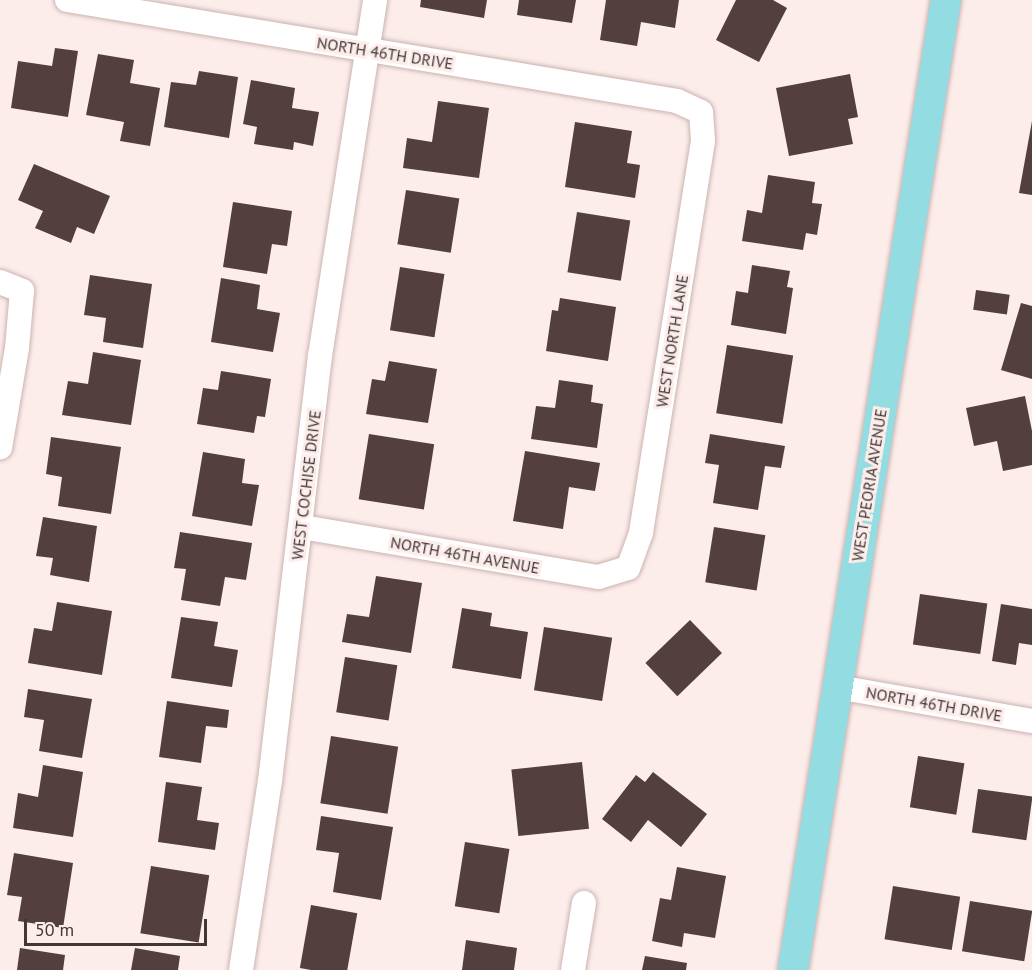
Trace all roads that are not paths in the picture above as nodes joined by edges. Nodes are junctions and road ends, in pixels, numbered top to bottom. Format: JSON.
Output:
{"nodes":[{"id":1,"x":67,"y":0,"type":"edge"},
{"id":2,"x":375,"y":0,"type":"edge"},
{"id":3,"x":946,"y":0,"type":"edge"},
{"id":4,"x":366,"y":50,"type":"junction"},
{"id":5,"x":700,"y":112,"type":"joint"},
{"id":6,"x":11,"y":287,"type":"edge"},
{"id":7,"x":0,"y":448,"type":"edge"},
{"id":8,"x":301,"y":527,"type":"junction"},
{"id":9,"x":628,"y":568,"type":"joint"},
{"id":10,"x":837,"y":687,"type":"junction"},
{"id":11,"x":1032,"y":721,"type":"edge"},
{"id":12,"x":584,"y":903,"type":"dead end"},
{"id":13,"x":241,"y":970,"type":"edge"},
{"id":14,"x":573,"y":970,"type":"edge"},
{"id":15,"x":793,"y":970,"type":"edge"}],
"edges":[{"from":1,"to":4,"type":"street","name":"NORTH 46TH DRIVE"},
{"from":2,"to":4,"type":"street","name":"WEST COCHISE DRIVE"},
{"from":3,"to":10,"type":"main road","name":"WEST PEORIA AVENUE"},
{"from":4,"to":5,"type":"street","name":"NORTH 46TH DRIVE"},
{"from":4,"to":8,"type":"street","name":"WEST COCHISE DRIVE"},
{"from":5,"to":9,"type":"street","name":"WEST NORTH LANE"},
{"from":6,"to":7,"type":"street"},
{"from":8,"to":9,"type":"street","name":"NORTH 46TH AVENUE"},
{"from":8,"to":13,"type":"street","name":"WEST COCHISE DRIVE"},
{"from":10,"to":11,"type":"street","name":"NORTH 46TH DRIVE"},
{"from":10,"to":15,"type":"main road","name":"WEST PEORIA AVENUE"},
{"from":12,"to":14,"type":"street"}]}
